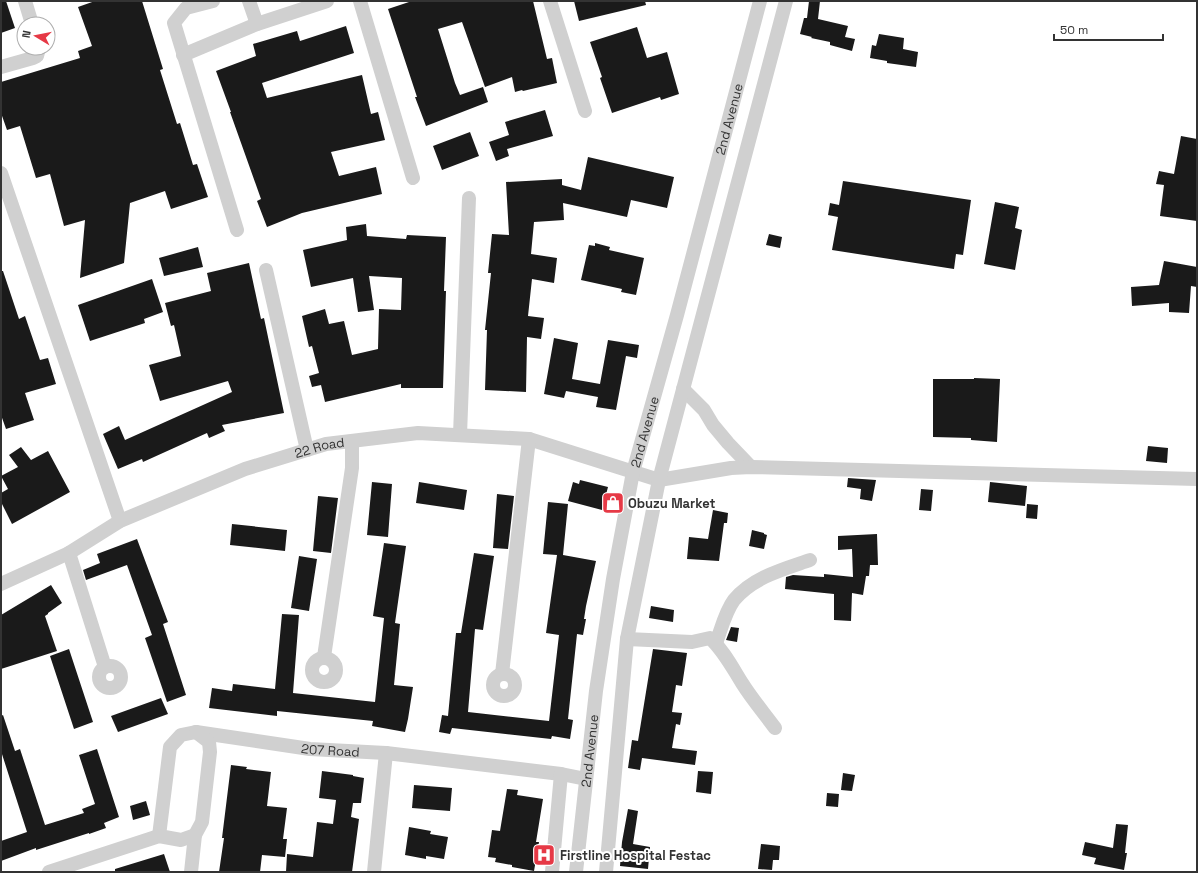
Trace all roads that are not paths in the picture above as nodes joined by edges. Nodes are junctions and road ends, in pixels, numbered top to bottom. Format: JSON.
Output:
{"nodes":[{"id":1,"x":25,"y":1,"type":"edge"},
{"id":2,"x":213,"y":1,"type":"edge"},
{"id":3,"x":249,"y":1,"type":"edge"},
{"id":4,"x":327,"y":1,"type":"edge"},
{"id":5,"x":360,"y":1,"type":"edge"},
{"id":6,"x":550,"y":1,"type":"edge"},
{"id":7,"x":760,"y":1,"type":"edge"},
{"id":8,"x":786,"y":1,"type":"edge"},
{"id":9,"x":30,"y":16,"type":"edge"},
{"id":10,"x":256,"y":24,"type":"junction"},
{"id":11,"x":183,"y":55,"type":"junction"},
{"id":12,"x":37,"y":56,"type":"edge"},
{"id":13,"x":1,"y":67,"type":"edge"},
{"id":14,"x":585,"y":112,"type":"dead end"},
{"id":15,"x":1,"y":173,"type":"edge"},
{"id":16,"x":413,"y":178,"type":"dead end"},
{"id":17,"x":469,"y":198,"type":"dead end"},
{"id":18,"x":237,"y":230,"type":"dead end"},
{"id":19,"x":266,"y":270,"type":"dead end"},
{"id":20,"x":683,"y":389,"type":"junction"},
{"id":21,"x":460,"y":435,"type":"junction"},
{"id":22,"x":529,"y":439,"type":"junction"},
{"id":23,"x":352,"y":442,"type":"junction"},
{"id":24,"x":307,"y":450,"type":"junction"},
{"id":25,"x":751,"y":467,"type":"junction"},
{"id":26,"x":633,"y":472,"type":"junction"},
{"id":27,"x":1197,"y":479,"type":"edge"},
{"id":28,"x":659,"y":480,"type":"junction"},
{"id":29,"x":120,"y":521,"type":"junction"},
{"id":30,"x":69,"y":553,"type":"junction"},
{"id":31,"x":810,"y":560,"type":"dead end"},
{"id":32,"x":1,"y":584,"type":"edge"},
{"id":33,"x":627,"y":639,"type":"junction"},
{"id":34,"x":716,"y":643,"type":"junction"},
{"id":35,"x":324,"y":657,"type":"dead end"},
{"id":36,"x":105,"y":667,"type":"dead end"},
{"id":37,"x":502,"y":674,"type":"dead end"},
{"id":38,"x":775,"y":728,"type":"dead end"},
{"id":39,"x":196,"y":732,"type":"junction"},
{"id":40,"x":386,"y":753,"type":"junction"},
{"id":41,"x":561,"y":774,"type":"junction"},
{"id":42,"x":586,"y":779,"type":"junction"},
{"id":43,"x":195,"y":834,"type":"junction"},
{"id":44,"x":159,"y":836,"type":"junction"},
{"id":45,"x":49,"y":872,"type":"edge"},
{"id":46,"x":191,"y":872,"type":"edge"},
{"id":47,"x":374,"y":872,"type":"edge"},
{"id":48,"x":552,"y":872,"type":"edge"},
{"id":49,"x":576,"y":872,"type":"edge"},
{"id":50,"x":606,"y":872,"type":"edge"}],
"edges":[{"from":1,"to":9,"type":"street"},
{"from":2,"to":11,"type":"street"},
{"from":3,"to":10,"type":"street"},
{"from":4,"to":10,"type":"street"},
{"from":5,"to":16,"type":"street"},
{"from":6,"to":14,"type":"street"},
{"from":7,"to":26,"type":"street","name":"2nd Avenue"},
{"from":8,"to":20,"type":"street","name":"2nd Avenue"},
{"from":10,"to":11,"type":"street"},
{"from":11,"to":18,"type":"street"},
{"from":12,"to":13,"type":"street"},
{"from":15,"to":29,"type":"street"},
{"from":17,"to":21,"type":"street"},
{"from":19,"to":24,"type":"street"},
{"from":20,"to":25,"type":"street"},
{"from":20,"to":28,"type":"street","name":"2nd Avenue"},
{"from":21,"to":22,"type":"street","name":"22 Road"},
{"from":21,"to":23,"type":"street","name":"22 Road"},
{"from":22,"to":26,"type":"street","name":"22 Road"},
{"from":22,"to":37,"type":"street"},
{"from":23,"to":24,"type":"street","name":"22 Road"},
{"from":23,"to":35,"type":"street"},
{"from":24,"to":29,"type":"street","name":"22 Road"},
{"from":25,"to":27,"type":"street"},
{"from":25,"to":28,"type":"street"},
{"from":26,"to":28,"type":"street","name":"22 Road"},
{"from":26,"to":42,"type":"street","name":"2nd Avenue"},
{"from":28,"to":33,"type":"street","name":"2nd Avenue"},
{"from":29,"to":30,"type":"street","name":"22 Road"},
{"from":30,"to":32,"type":"street","name":"22 Road"},
{"from":30,"to":36,"type":"street"},
{"from":31,"to":34,"type":"street"},
{"from":33,"to":34,"type":"street"},
{"from":33,"to":50,"type":"street","name":"2nd Avenue"},
{"from":34,"to":38,"type":"street"},
{"from":39,"to":40,"type":"street","name":"207 Road"},
{"from":39,"to":43,"type":"street"},
{"from":39,"to":44,"type":"street"},
{"from":40,"to":41,"type":"street","name":"207 Road"},
{"from":40,"to":47,"type":"street"},
{"from":41,"to":42,"type":"street","name":"207 Road"},
{"from":41,"to":48,"type":"street"},
{"from":42,"to":49,"type":"street","name":"2nd Avenue"},
{"from":43,"to":44,"type":"street"},
{"from":43,"to":46,"type":"street"},
{"from":44,"to":45,"type":"street"}]}
